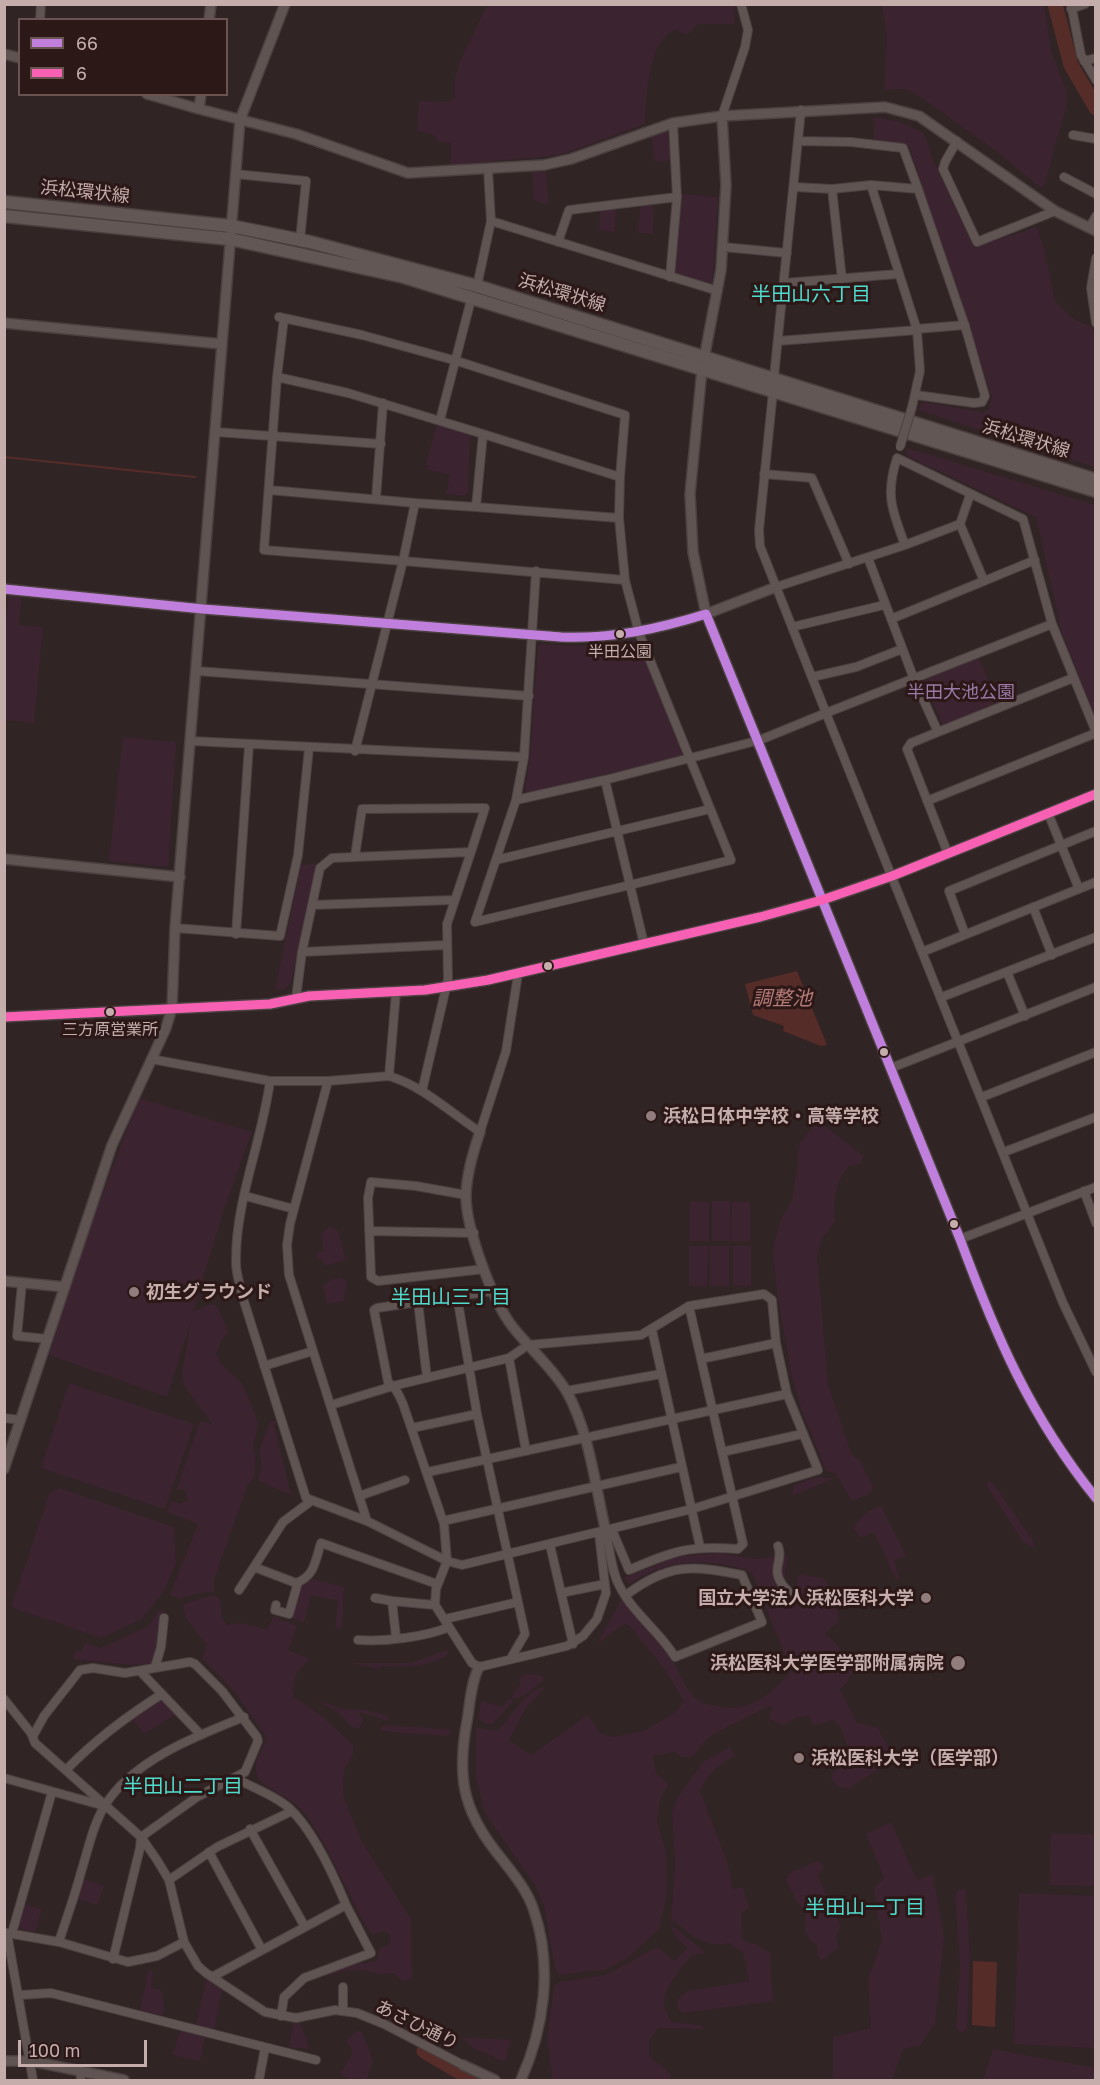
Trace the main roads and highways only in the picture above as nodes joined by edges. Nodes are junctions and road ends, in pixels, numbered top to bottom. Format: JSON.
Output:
{"nodes":[{"id":1,"x":4,"y":202,"type":"edge"},
{"id":2,"x":4,"y":216,"type":"edge"},
{"id":3,"x":475,"y":291,"type":"junction"},
{"id":4,"x":704,"y":363,"type":"junction"},
{"id":5,"x":1095,"y":480,"type":"edge"},
{"id":6,"x":1095,"y":491,"type":"edge"}],
"edges":[{"from":1,"to":3,"type":"main road","name":"浜松環状線"},
{"from":2,"to":3,"type":"main road","name":"浜松環状線"},
{"from":3,"to":4,"type":"main road","name":"浜松環状線"},
{"from":4,"to":5,"type":"main road","name":"浜松環状線"},
{"from":4,"to":6,"type":"main road","name":"浜松環状線"}]}
